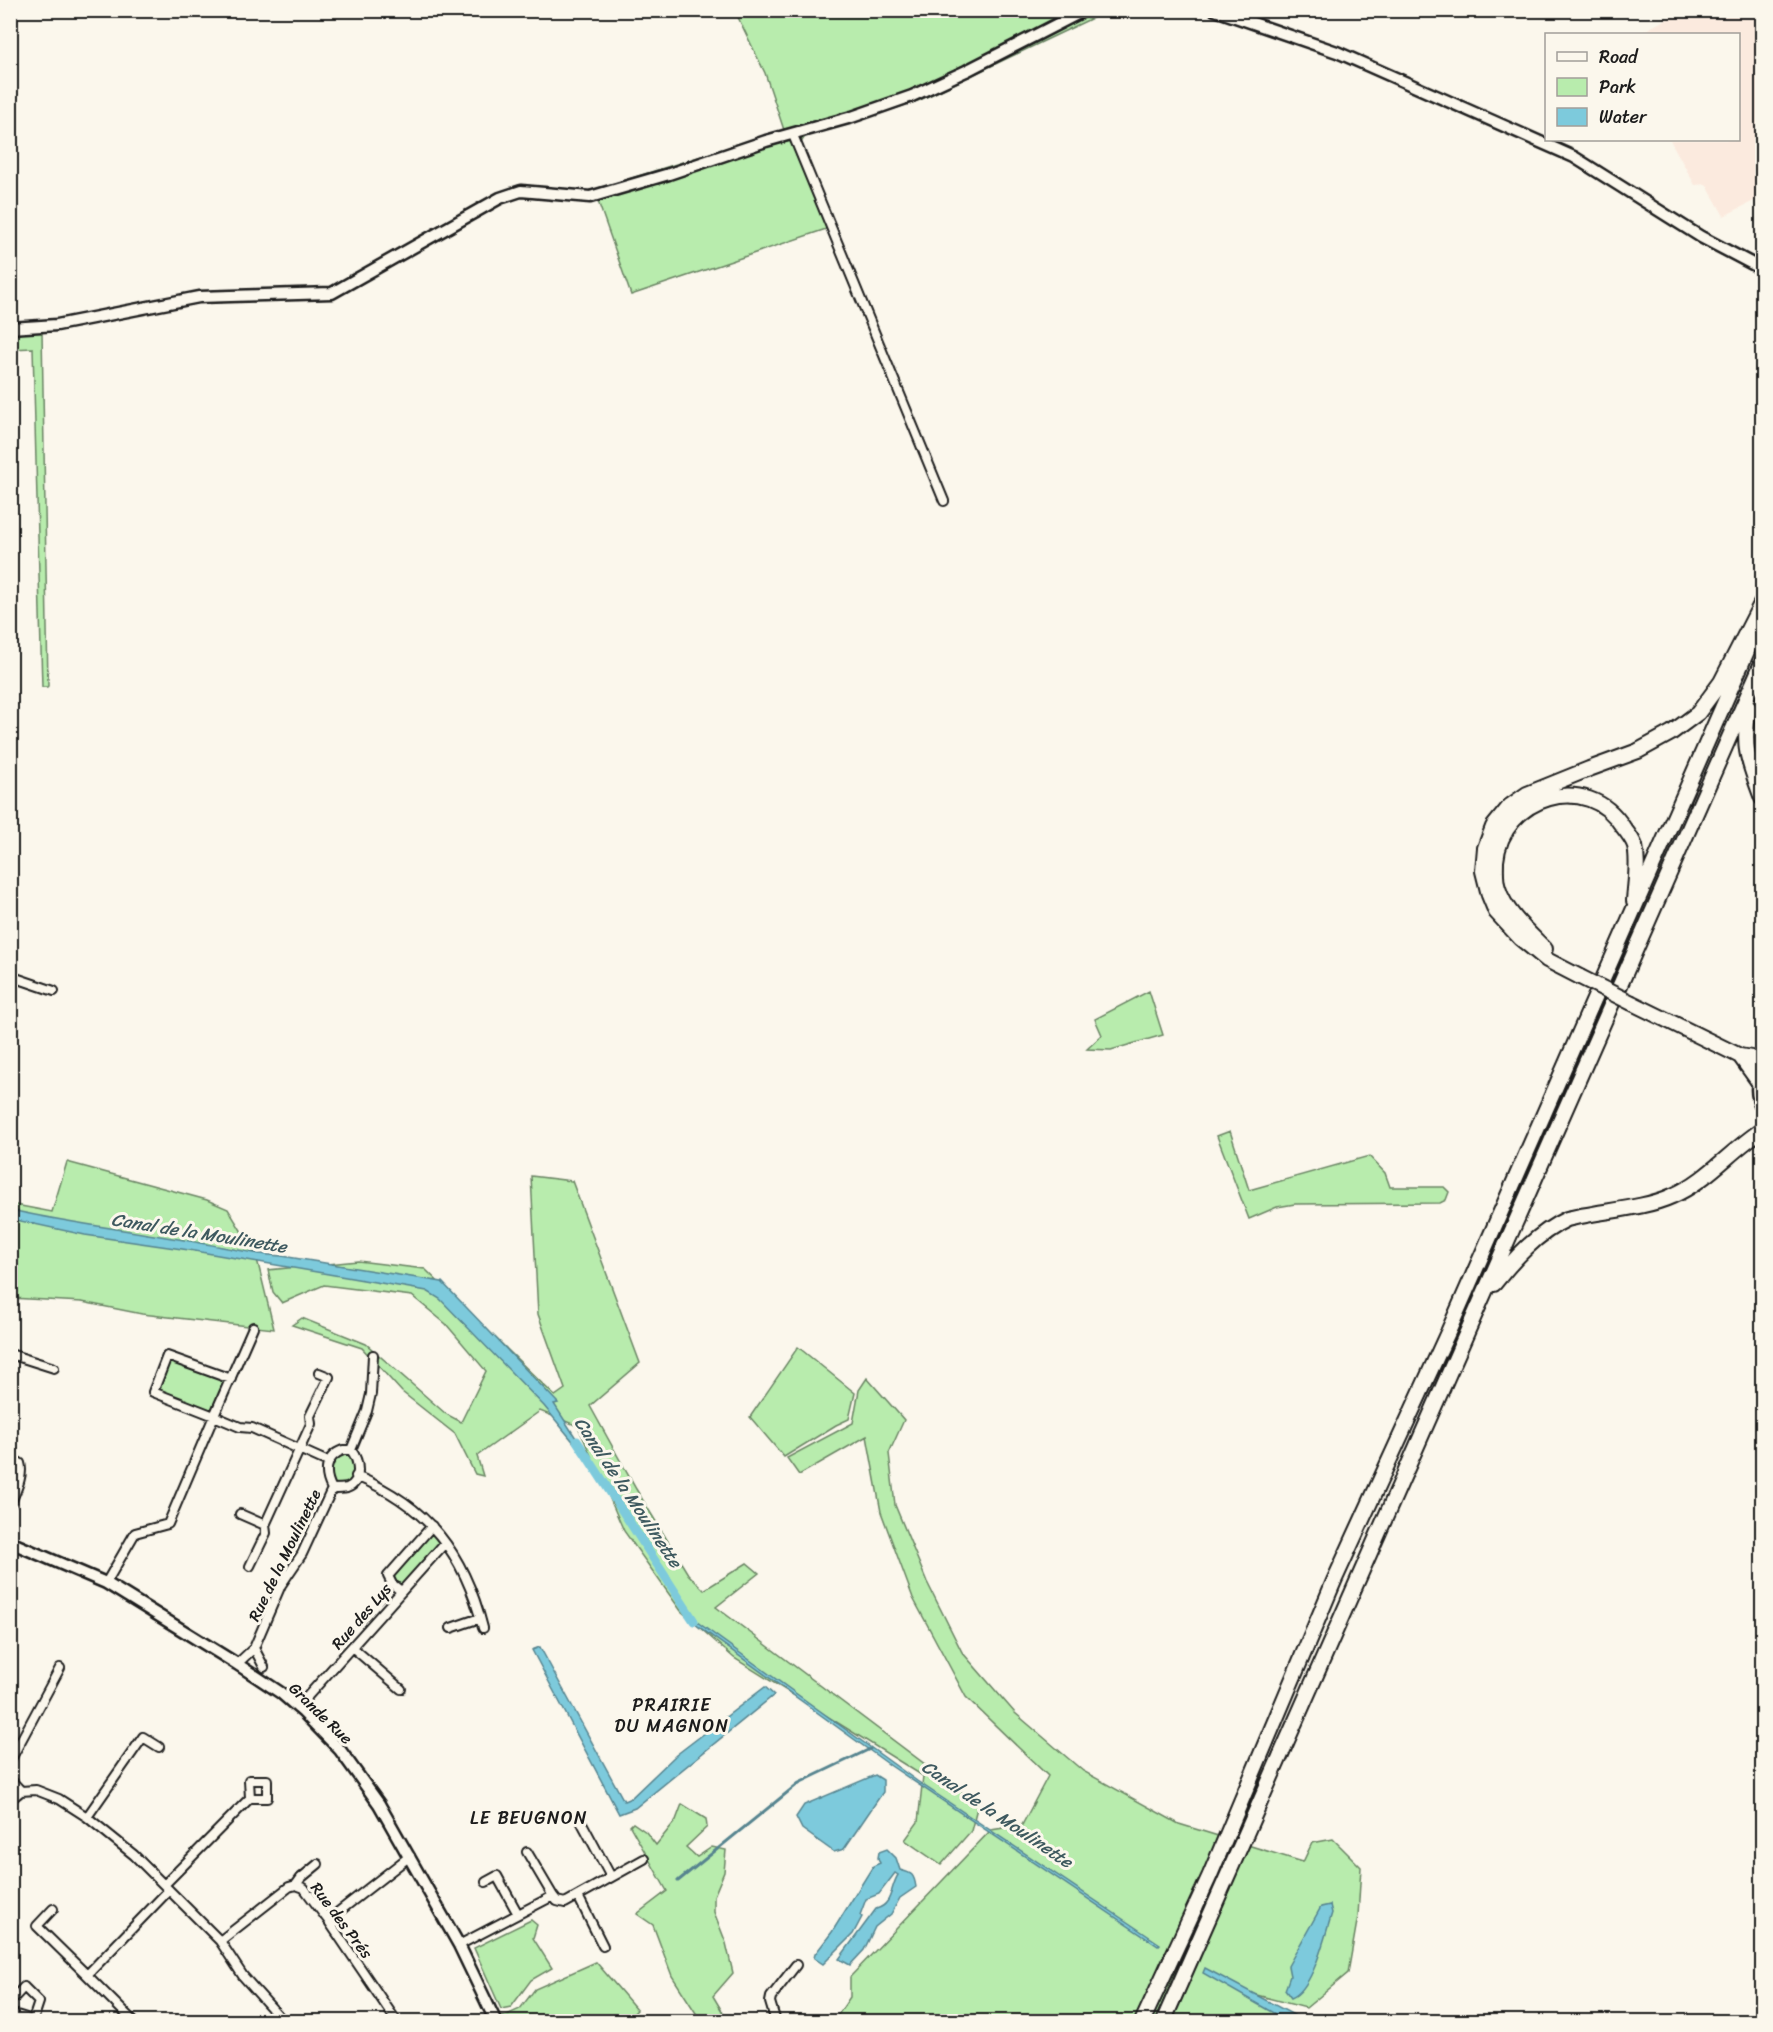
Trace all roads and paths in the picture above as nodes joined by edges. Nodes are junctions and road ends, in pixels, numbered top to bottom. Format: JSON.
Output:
{"nodes":[{"id":1,"x":1085,"y":10,"type":"edge"},
{"id":2,"x":1215,"y":10,"type":"edge"},
{"id":3,"x":793,"y":135,"type":"junction"},
{"id":4,"x":1762,"y":269,"type":"edge"},
{"id":5,"x":10,"y":328,"type":"edge"},
{"id":6,"x":944,"y":501,"type":"dead end"},
{"id":7,"x":1762,"y":602,"type":"edge"},
{"id":8,"x":1762,"y":617,"type":"edge"},
{"id":9,"x":1762,"y":663,"type":"edge"},
{"id":10,"x":1753,"y":685,"type":"junction"},
{"id":11,"x":1762,"y":798,"type":"edge"},
{"id":12,"x":1633,"y":913,"type":"junction"},
{"id":13,"x":1574,"y":974,"type":"junction"},
{"id":14,"x":10,"y":976,"type":"edge"},
{"id":15,"x":54,"y":991,"type":"dead end"},
{"id":16,"x":1740,"y":1056,"type":"junction"},
{"id":17,"x":1762,"y":1060,"type":"edge"},
{"id":18,"x":1760,"y":1075,"type":"edge"},
{"id":19,"x":1762,"y":1108,"type":"edge"},
{"id":20,"x":1762,"y":1130,"type":"edge"},
{"id":21,"x":1482,"y":1300,"type":"junction"},
{"id":22,"x":252,"y":1327,"type":"dead end"},
{"id":23,"x":10,"y":1354,"type":"edge"},
{"id":24,"x":373,"y":1355,"type":"dead end"},
{"id":25,"x":54,"y":1368,"type":"dead end"},
{"id":26,"x":319,"y":1373,"type":"dead end"},
{"id":27,"x":231,"y":1379,"type":"junction"},
{"id":28,"x":214,"y":1416,"type":"junction"},
{"id":29,"x":299,"y":1450,"type":"junction"},
{"id":30,"x":351,"y":1450,"type":"junction"},
{"id":31,"x":10,"y":1458,"type":"edge"},
{"id":32,"x":328,"y":1462,"type":"junction"},
{"id":33,"x":356,"y":1476,"type":"junction"},
{"id":34,"x":332,"y":1489,"type":"junction"},
{"id":35,"x":10,"y":1505,"type":"edge"},
{"id":36,"x":240,"y":1514,"type":"dead end"},
{"id":37,"x":265,"y":1525,"type":"junction"},
{"id":38,"x":432,"y":1526,"type":"junction"},
{"id":39,"x":10,"y":1542,"type":"edge"},
{"id":40,"x":445,"y":1543,"type":"junction"},
{"id":41,"x":250,"y":1566,"type":"dead end"},
{"id":42,"x":106,"y":1582,"type":"junction"},
{"id":43,"x":401,"y":1591,"type":"junction"},
{"id":44,"x":480,"y":1618,"type":"junction"},
{"id":45,"x":451,"y":1628,"type":"dead end"},
{"id":46,"x":483,"y":1628,"type":"dead end"},
{"id":47,"x":352,"y":1647,"type":"junction"},
{"id":48,"x":255,"y":1648,"type":"junction"},
{"id":49,"x":237,"y":1664,"type":"junction"},
{"id":50,"x":264,"y":1667,"type":"dead end"},
{"id":51,"x":60,"y":1668,"type":"dead end"},
{"id":52,"x":401,"y":1689,"type":"dead end"},
{"id":53,"x":297,"y":1708,"type":"junction"},
{"id":54,"x":159,"y":1747,"type":"dead end"},
{"id":55,"x":10,"y":1761,"type":"edge"},
{"id":56,"x":10,"y":1779,"type":"edge"},
{"id":57,"x":21,"y":1791,"type":"junction"},
{"id":58,"x":250,"y":1798,"type":"dead end"},
{"id":59,"x":10,"y":1800,"type":"edge"},
{"id":60,"x":87,"y":1817,"type":"junction"},
{"id":61,"x":582,"y":1823,"type":"dead end"},
{"id":62,"x":527,"y":1852,"type":"dead end"},
{"id":63,"x":410,"y":1856,"type":"junction"},
{"id":64,"x":644,"y":1859,"type":"dead end"},
{"id":65,"x":318,"y":1864,"type":"dead end"},
{"id":66,"x":611,"y":1877,"type":"junction"},
{"id":67,"x":486,"y":1882,"type":"dead end"},
{"id":68,"x":297,"y":1885,"type":"junction"},
{"id":69,"x":167,"y":1888,"type":"junction"},
{"id":70,"x":553,"y":1896,"type":"junction"},
{"id":71,"x":578,"y":1896,"type":"junction"},
{"id":72,"x":53,"y":1909,"type":"dead end"},
{"id":73,"x":518,"y":1914,"type":"junction"},
{"id":74,"x":328,"y":1920,"type":"junction"},
{"id":75,"x":220,"y":1941,"type":"junction"},
{"id":76,"x":459,"y":1945,"type":"junction"},
{"id":77,"x":603,"y":1946,"type":"dead end"},
{"id":78,"x":796,"y":1965,"type":"dead end"},
{"id":79,"x":87,"y":1975,"type":"junction"},
{"id":80,"x":10,"y":2002,"type":"edge"},
{"id":81,"x":10,"y":2013,"type":"edge"},
{"id":82,"x":134,"y":2022,"type":"edge"},
{"id":83,"x":284,"y":2022,"type":"edge"},
{"id":84,"x":397,"y":2022,"type":"edge"},
{"id":85,"x":495,"y":2022,"type":"edge"},
{"id":86,"x":776,"y":2022,"type":"edge"},
{"id":87,"x":1142,"y":2022,"type":"edge"},
{"id":88,"x":1163,"y":2022,"type":"edge"}],
"edges":[{"from":1,"to":3,"type":"street"},
{"from":2,"to":4,"type":"street"},
{"from":3,"to":5,"type":"street"},
{"from":3,"to":6,"type":"street"},
{"from":7,"to":13,"type":"highway"},
{"from":8,"to":12,"type":"highway"},
{"from":9,"to":10,"type":"highway"},
{"from":10,"to":11,"type":"highway"},
{"from":10,"to":21,"type":"highway"},
{"from":12,"to":13,"type":"highway"},
{"from":12,"to":87,"type":"highway"},
{"from":13,"to":16,"type":"highway","bridge":true},
{"from":14,"to":15,"type":"street"},
{"from":16,"to":17,"type":"highway"},
{"from":16,"to":18,"type":"highway"},
{"from":18,"to":19,"type":"street"},
{"from":20,"to":21,"type":"highway"},
{"from":21,"to":88,"type":"highway"},
{"from":22,"to":27,"type":"street"},
{"from":23,"to":25,"type":"street"},
{"from":24,"to":30,"type":"street"},
{"from":26,"to":29,"type":"street"},
{"from":27,"to":28,"type":"street"},
{"from":27,"to":28,"type":"street"},
{"from":28,"to":29,"type":"street"},
{"from":28,"to":42,"type":"street"},
{"from":29,"to":32,"type":"street"},
{"from":29,"to":37,"type":"street"},
{"from":30,"to":32,"type":"street"},
{"from":30,"to":33,"type":"street"},
{"from":31,"to":35,"type":"street"},
{"from":32,"to":34,"type":"street"},
{"from":33,"to":34,"type":"street"},
{"from":33,"to":38,"type":"street"},
{"from":34,"to":48,"type":"street","name":"Rue de la Moulinette"},
{"from":36,"to":37,"type":"street"},
{"from":37,"to":41,"type":"street"},
{"from":38,"to":40,"type":"street"},
{"from":38,"to":43,"type":"street"},
{"from":39,"to":42,"type":"street","name":"Grande Rue"},
{"from":40,"to":43,"type":"street","name":"Rue des Lys"},
{"from":40,"to":44,"type":"street"},
{"from":42,"to":49,"type":"street","name":"Grande Rue"},
{"from":43,"to":47,"type":"street","name":"Rue des Lys"},
{"from":44,"to":45,"type":"street"},
{"from":44,"to":46,"type":"street"},
{"from":47,"to":52,"type":"street"},
{"from":47,"to":53,"type":"street","name":"Rue des Lys"},
{"from":48,"to":49,"type":"street"},
{"from":48,"to":50,"type":"street","name":"Rue de la Moulinette"},
{"from":49,"to":53,"type":"street","name":"Grande Rue"},
{"from":51,"to":55,"type":"street"},
{"from":53,"to":63,"type":"street","name":"Grande Rue"},
{"from":54,"to":60,"type":"street"},
{"from":56,"to":57,"type":"street"},
{"from":57,"to":59,"type":"street"},
{"from":57,"to":60,"type":"street"},
{"from":58,"to":69,"type":"street"},
{"from":60,"to":69,"type":"street"},
{"from":61,"to":66,"type":"street"},
{"from":62,"to":70,"type":"street"},
{"from":63,"to":74,"type":"street"},
{"from":63,"to":76,"type":"street","name":"Grande Rue"},
{"from":64,"to":66,"type":"street"},
{"from":65,"to":68,"type":"street"},
{"from":66,"to":71,"type":"street"},
{"from":67,"to":73,"type":"street"},
{"from":68,"to":74,"type":"street","name":"Rue des Prés"},
{"from":68,"to":75,"type":"street","name":"Rue des Prés"},
{"from":69,"to":75,"type":"street"},
{"from":69,"to":79,"type":"street"},
{"from":70,"to":71,"type":"street"},
{"from":70,"to":73,"type":"street"},
{"from":71,"to":77,"type":"street"},
{"from":72,"to":79,"type":"street"},
{"from":73,"to":76,"type":"street"},
{"from":74,"to":84,"type":"street","name":"Rue des Prés"},
{"from":75,"to":83,"type":"street"},
{"from":76,"to":85,"type":"street","name":"Grande Rue"},
{"from":78,"to":86,"type":"street"},
{"from":79,"to":82,"type":"street"},
{"from":80,"to":81,"type":"street"}]}
